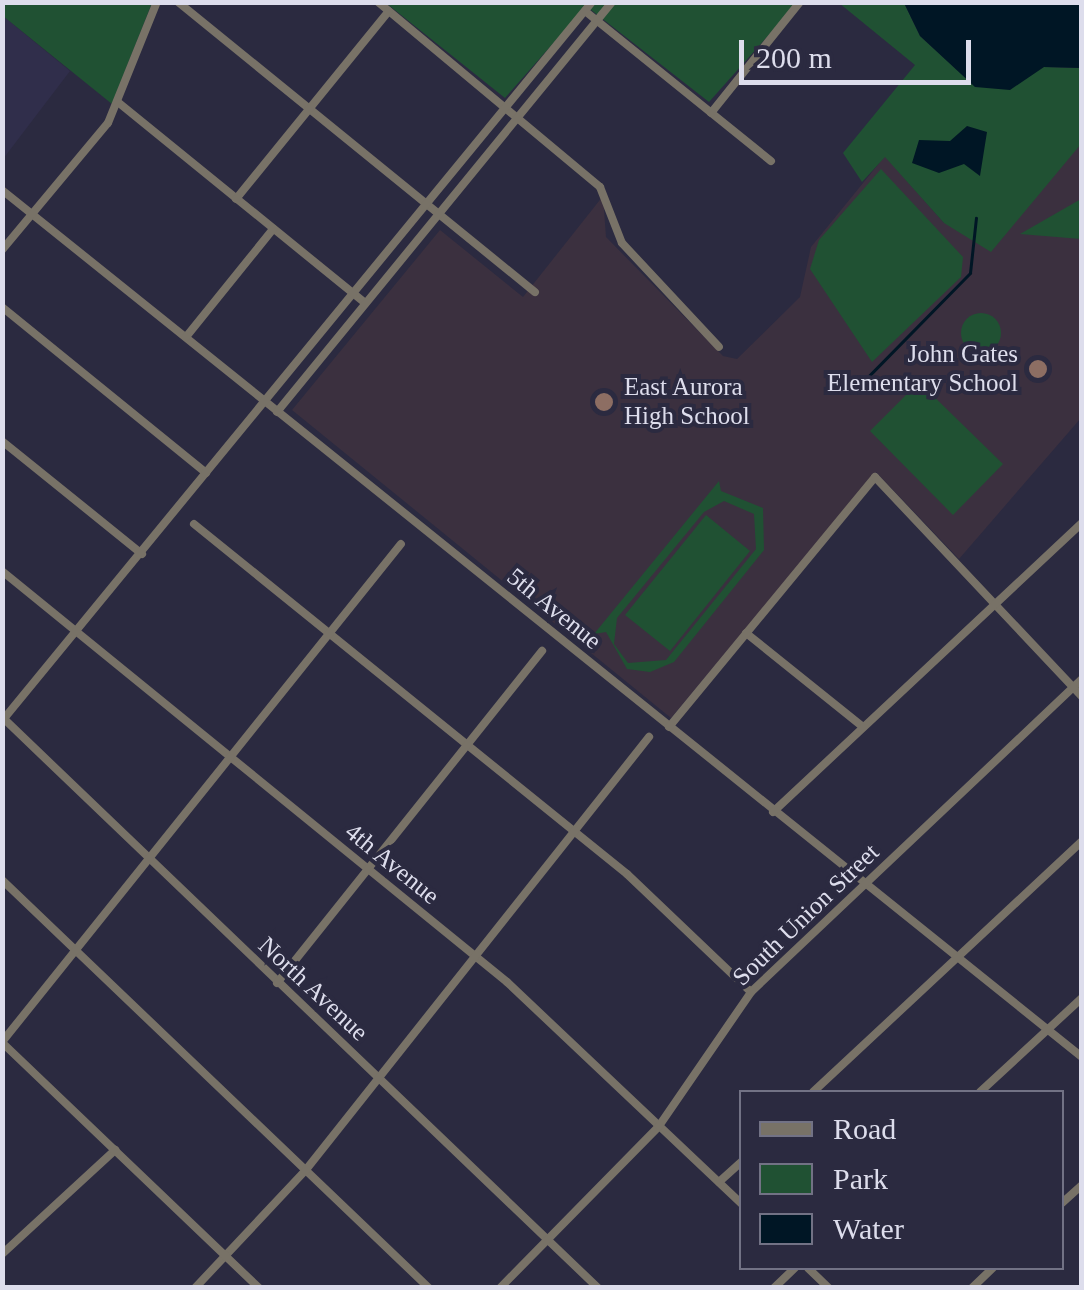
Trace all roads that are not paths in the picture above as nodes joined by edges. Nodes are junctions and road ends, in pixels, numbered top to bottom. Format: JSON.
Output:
{"nodes":[{"id":1,"x":157,"y":2,"type":"edge"},
{"id":2,"x":178,"y":2,"type":"edge"},
{"id":3,"x":378,"y":2,"type":"edge"},
{"id":4,"x":592,"y":2,"type":"edge"},
{"id":5,"x":612,"y":2,"type":"edge"},
{"id":6,"x":800,"y":2,"type":"edge"},
{"id":7,"x":389,"y":11,"type":"junction"},
{"id":8,"x":585,"y":11,"type":"junction"},
{"id":9,"x":597,"y":21,"type":"junction"},
{"id":10,"x":119,"y":103,"type":"junction"},
{"id":11,"x":505,"y":107,"type":"junction"},
{"id":12,"x":309,"y":110,"type":"junction"},
{"id":13,"x":711,"y":113,"type":"junction"},
{"id":14,"x":517,"y":116,"type":"junction"},
{"id":15,"x":771,"y":161,"type":"dead end"},
{"id":16,"x":2,"y":190,"type":"edge"},
{"id":17,"x":236,"y":198,"type":"junction"},
{"id":18,"x":425,"y":204,"type":"junction"},
{"id":19,"x":32,"y":214,"type":"junction"},
{"id":20,"x":438,"y":214,"type":"junction"},
{"id":21,"x":273,"y":229,"type":"junction"},
{"id":22,"x":2,"y":250,"type":"edge"},
{"id":23,"x":534,"y":292,"type":"dead end"},
{"id":24,"x":353,"y":294,"type":"junction"},
{"id":25,"x":365,"y":303,"type":"junction"},
{"id":26,"x":2,"y":308,"type":"edge"},
{"id":27,"x":186,"y":338,"type":"junction"},
{"id":28,"x":719,"y":347,"type":"dead end"},
{"id":29,"x":264,"y":402,"type":"junction"},
{"id":30,"x":277,"y":412,"type":"junction"},
{"id":31,"x":2,"y":441,"type":"edge"},
{"id":32,"x":206,"y":473,"type":"junction"},
{"id":33,"x":1082,"y":522,"type":"edge"},
{"id":34,"x":194,"y":524,"type":"dead end"},
{"id":35,"x":401,"y":544,"type":"dead end"},
{"id":36,"x":142,"y":554,"type":"junction"},
{"id":37,"x":2,"y":571,"type":"edge"},
{"id":38,"x":995,"y":604,"type":"junction"},
{"id":39,"x":79,"y":633,"type":"junction"},
{"id":40,"x":746,"y":633,"type":"junction"},
{"id":41,"x":330,"y":634,"type":"junction"},
{"id":42,"x":542,"y":650,"type":"dead end"},
{"id":43,"x":1082,"y":679,"type":"edge"},
{"id":44,"x":1072,"y":688,"type":"junction"},
{"id":45,"x":1082,"y":698,"type":"edge"},
{"id":46,"x":3,"y":719,"type":"edge"},
{"id":47,"x":862,"y":726,"type":"junction"},
{"id":48,"x":669,"y":727,"type":"junction"},
{"id":49,"x":649,"y":737,"type":"dead end"},
{"id":50,"x":467,"y":745,"type":"junction"},
{"id":51,"x":231,"y":758,"type":"junction"},
{"id":52,"x":773,"y":812,"type":"junction"},
{"id":53,"x":576,"y":832,"type":"junction"},
{"id":54,"x":1082,"y":841,"type":"edge"},
{"id":55,"x":148,"y":862,"type":"junction"},
{"id":56,"x":368,"y":870,"type":"junction"},
{"id":57,"x":2,"y":880,"type":"edge"},
{"id":58,"x":864,"y":884,"type":"junction"},
{"id":59,"x":76,"y":951,"type":"junction"},
{"id":60,"x":475,"y":958,"type":"junction"},
{"id":61,"x":956,"y":958,"type":"junction"},
{"id":62,"x":277,"y":982,"type":"junction"},
{"id":63,"x":751,"y":992,"type":"junction"},
{"id":64,"x":1082,"y":998,"type":"edge"},
{"id":65,"x":1047,"y":1030,"type":"junction"},
{"id":66,"x":2,"y":1042,"type":"edge"},
{"id":67,"x":1082,"y":1057,"type":"edge"},
{"id":68,"x":378,"y":1079,"type":"junction"},
{"id":69,"x":816,"y":1090,"type":"edge"},
{"id":70,"x":982,"y":1090,"type":"edge"},
{"id":71,"x":660,"y":1126,"type":"junction"},
{"id":72,"x":114,"y":1150,"type":"junction"},
{"id":73,"x":739,"y":1164,"type":"edge"},
{"id":74,"x":305,"y":1170,"type":"junction"},
{"id":75,"x":719,"y":1182,"type":"junction"},
{"id":76,"x":739,"y":1201,"type":"edge"},
{"id":77,"x":547,"y":1238,"type":"junction"},
{"id":78,"x":2,"y":1254,"type":"edge"},
{"id":79,"x":226,"y":1256,"type":"junction"},
{"id":80,"x":793,"y":1270,"type":"edge"},
{"id":81,"x":810,"y":1270,"type":"edge"},
{"id":82,"x":991,"y":1270,"type":"edge"},
{"id":83,"x":195,"y":1288,"type":"edge"},
{"id":84,"x":258,"y":1288,"type":"edge"},
{"id":85,"x":429,"y":1288,"type":"edge"},
{"id":86,"x":500,"y":1288,"type":"edge"},
{"id":87,"x":598,"y":1288,"type":"edge"},
{"id":88,"x":774,"y":1288,"type":"edge"},
{"id":89,"x":829,"y":1288,"type":"edge"},
{"id":90,"x":972,"y":1288,"type":"edge"}],
"edges":[{"from":1,"to":10,"type":"street"},
{"from":2,"to":12,"type":"street"},
{"from":3,"to":7,"type":"street"},
{"from":4,"to":8,"type":"street"},
{"from":5,"to":9,"type":"street"},
{"from":6,"to":13,"type":"street"},
{"from":7,"to":11,"type":"street"},
{"from":7,"to":12,"type":"street"},
{"from":8,"to":9,"type":"street"},
{"from":8,"to":11,"type":"street"},
{"from":9,"to":13,"type":"street"},
{"from":9,"to":14,"type":"street"},
{"from":10,"to":17,"type":"street"},
{"from":10,"to":19,"type":"street"},
{"from":11,"to":14,"type":"street"},
{"from":11,"to":18,"type":"street"},
{"from":12,"to":17,"type":"street"},
{"from":12,"to":18,"type":"street"},
{"from":13,"to":15,"type":"street"},
{"from":14,"to":20,"type":"street"},
{"from":14,"to":28,"type":"street"},
{"from":16,"to":19,"type":"street","name":"5th Avenue"},
{"from":17,"to":21,"type":"street"},
{"from":18,"to":20,"type":"street"},
{"from":18,"to":24,"type":"street"},
{"from":19,"to":22,"type":"street"},
{"from":19,"to":27,"type":"street","name":"5th Avenue"},
{"from":20,"to":23,"type":"street"},
{"from":20,"to":25,"type":"street"},
{"from":21,"to":24,"type":"street"},
{"from":21,"to":27,"type":"street"},
{"from":24,"to":25,"type":"street"},
{"from":24,"to":29,"type":"street"},
{"from":25,"to":30,"type":"street"},
{"from":26,"to":32,"type":"street"},
{"from":27,"to":29,"type":"street","name":"5th Avenue"},
{"from":29,"to":30,"type":"street","name":"5th Avenue"},
{"from":29,"to":32,"type":"street"},
{"from":30,"to":48,"type":"street","name":"5th Avenue"},
{"from":31,"to":36,"type":"street"},
{"from":32,"to":36,"type":"street"},
{"from":33,"to":38,"type":"street"},
{"from":34,"to":41,"type":"street"},
{"from":35,"to":41,"type":"street"},
{"from":36,"to":39,"type":"street"},
{"from":37,"to":39,"type":"street","name":"4th Avenue"},
{"from":38,"to":40,"type":"street"},
{"from":38,"to":44,"type":"street"},
{"from":38,"to":47,"type":"street"},
{"from":39,"to":46,"type":"street"},
{"from":39,"to":51,"type":"street","name":"4th Avenue"},
{"from":40,"to":47,"type":"street"},
{"from":40,"to":48,"type":"street"},
{"from":41,"to":50,"type":"street"},
{"from":41,"to":51,"type":"street"},
{"from":42,"to":50,"type":"street"},
{"from":43,"to":44,"type":"street","name":"South Union Street"},
{"from":44,"to":45,"type":"street"},
{"from":44,"to":58,"type":"street","name":"South Union Street"},
{"from":46,"to":55,"type":"street","name":"North Avenue"},
{"from":47,"to":52,"type":"street"},
{"from":48,"to":52,"type":"street","name":"5th Avenue"},
{"from":49,"to":53,"type":"street"},
{"from":50,"to":53,"type":"street"},
{"from":50,"to":56,"type":"street"},
{"from":51,"to":55,"type":"street"},
{"from":51,"to":56,"type":"street","name":"4th Avenue"},
{"from":52,"to":58,"type":"street","name":"5th Avenue"},
{"from":53,"to":60,"type":"street"},
{"from":53,"to":63,"type":"street"},
{"from":54,"to":61,"type":"street"},
{"from":55,"to":59,"type":"street"},
{"from":55,"to":62,"type":"street","name":"North Avenue"},
{"from":56,"to":60,"type":"street","name":"4th Avenue"},
{"from":56,"to":62,"type":"street"},
{"from":57,"to":59,"type":"street"},
{"from":58,"to":61,"type":"street","name":"5th Avenue"},
{"from":58,"to":63,"type":"street","name":"South Union Street"},
{"from":59,"to":66,"type":"street"},
{"from":59,"to":74,"type":"street"},
{"from":60,"to":68,"type":"street"},
{"from":60,"to":71,"type":"street","name":"4th Avenue"},
{"from":61,"to":65,"type":"street","name":"5th Avenue"},
{"from":61,"to":69,"type":"street"},
{"from":62,"to":68,"type":"street","name":"North Avenue"},
{"from":63,"to":71,"type":"street","name":"South Union Street"},
{"from":64,"to":65,"type":"street"},
{"from":65,"to":67,"type":"street","name":"5th Avenue"},
{"from":65,"to":70,"type":"street"},
{"from":66,"to":72,"type":"street"},
{"from":68,"to":74,"type":"street"},
{"from":68,"to":77,"type":"street","name":"North Avenue"},
{"from":71,"to":75,"type":"street","name":"4th Avenue"},
{"from":71,"to":77,"type":"street","name":"South Union Street"},
{"from":72,"to":78,"type":"street"},
{"from":72,"to":79,"type":"street"},
{"from":73,"to":75,"type":"street"},
{"from":74,"to":79,"type":"street"},
{"from":74,"to":85,"type":"street"},
{"from":75,"to":76,"type":"street","name":"4th Avenue"},
{"from":77,"to":86,"type":"street","name":"South Union Street"},
{"from":77,"to":87,"type":"street","name":"North Avenue"},
{"from":79,"to":83,"type":"street"},
{"from":79,"to":84,"type":"street"},
{"from":80,"to":88,"type":"street"},
{"from":81,"to":89,"type":"street"},
{"from":82,"to":90,"type":"street"}]}
